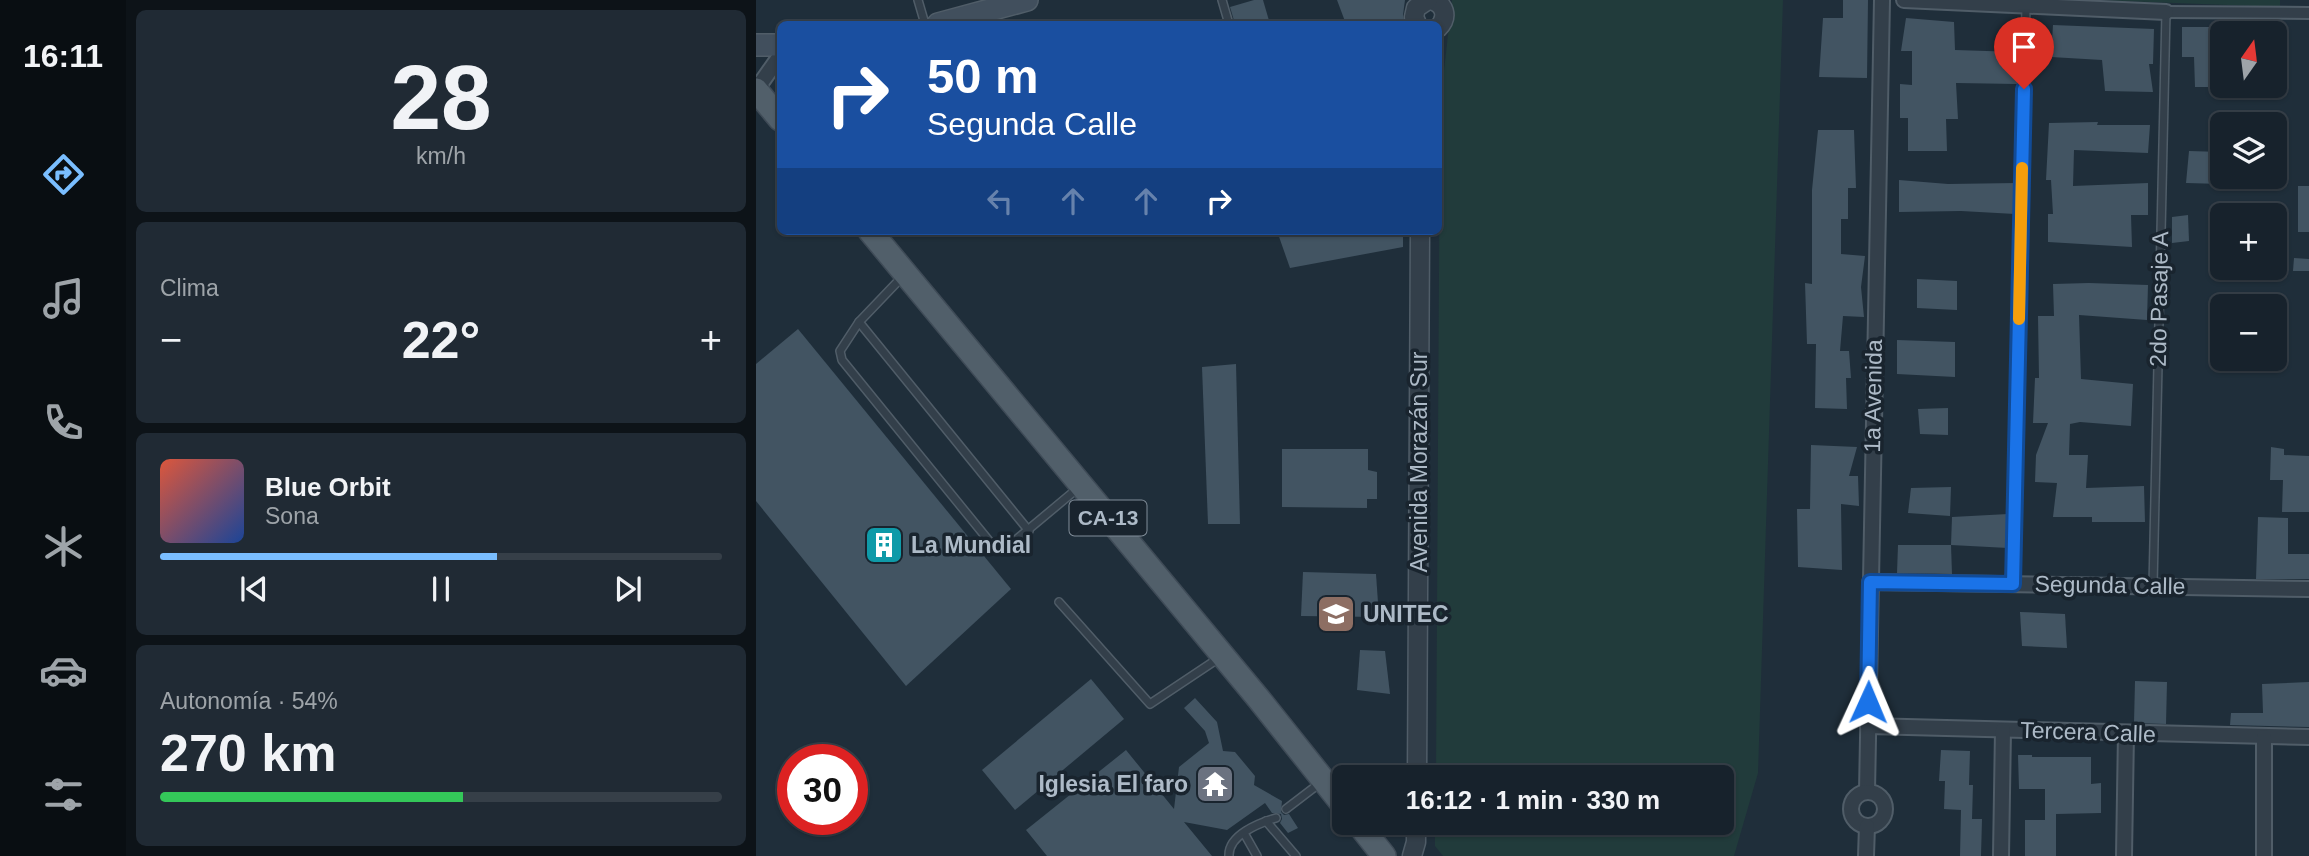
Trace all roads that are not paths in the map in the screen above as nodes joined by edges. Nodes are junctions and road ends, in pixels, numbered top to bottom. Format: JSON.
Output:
{"nodes":[{"id":1,"x":918,"y":0,"type":"edge"},
{"id":2,"x":1027,"y":0,"type":"edge"},
{"id":3,"x":1222,"y":0,"type":"edge"},
{"id":4,"x":1429,"y":0,"type":"edge"},
{"id":5,"x":1882,"y":0,"type":"edge"},
{"id":6,"x":1903,"y":0,"type":"edge"},
{"id":7,"x":2026,"y":6,"type":"junction"},
{"id":8,"x":2166,"y":12,"type":"junction"},
{"id":9,"x":2309,"y":13,"type":"edge"},
{"id":10,"x":924,"y":21,"type":"edge"},
{"id":11,"x":949,"y":21,"type":"edge"},
{"id":12,"x":1228,"y":21,"type":"edge"},
{"id":13,"x":1416,"y":21,"type":"edge"},
{"id":14,"x":1442,"y":23,"type":"edge"},
{"id":15,"x":756,"y":45,"type":"edge"},
{"id":16,"x":777,"y":46,"type":"edge"},
{"id":17,"x":777,"y":60,"type":"edge"},
{"id":18,"x":756,"y":90,"type":"edge"},
{"id":19,"x":756,"y":110,"type":"edge"},
{"id":20,"x":777,"y":116,"type":"edge"},
{"id":21,"x":777,"y":126,"type":"edge"},
{"id":22,"x":873,"y":235,"type":"edge"},
{"id":23,"x":1420,"y":235,"type":"edge"},
{"id":24,"x":905,"y":274,"type":"junction"},
{"id":25,"x":859,"y":322,"type":"junction"},
{"id":26,"x":1081,"y":486,"type":"junction"},
{"id":27,"x":1029,"y":531,"type":"junction"},
{"id":28,"x":1870,"y":582,"type":"junction"},
{"id":29,"x":2013,"y":584,"type":"junction"},
{"id":30,"x":2153,"y":586,"type":"junction"},
{"id":31,"x":2309,"y":589,"type":"edge"},
{"id":32,"x":1059,"y":602,"type":"dead end"},
{"id":33,"x":1223,"y":656,"type":"junction"},
{"id":34,"x":1868,"y":726,"type":"junction"},
{"id":35,"x":2003,"y":730,"type":"junction"},
{"id":36,"x":2126,"y":733,"type":"junction"},
{"id":37,"x":2264,"y":737,"type":"junction"},
{"id":38,"x":2309,"y":737,"type":"edge"},
{"id":39,"x":1416,"y":765,"type":"edge"},
{"id":40,"x":1324,"y":780,"type":"junction"},
{"id":41,"x":1332,"y":790,"type":"edge"},
{"id":42,"x":1867,"y":791,"type":"junction"},
{"id":43,"x":1286,"y":809,"type":"dead end"},
{"id":44,"x":1276,"y":818,"type":"dead end"},
{"id":45,"x":1266,"y":821,"type":"junction"},
{"id":46,"x":1867,"y":826,"type":"junction"},
{"id":47,"x":1244,"y":833,"type":"junction"},
{"id":48,"x":1367,"y":835,"type":"edge"},
{"id":49,"x":1416,"y":835,"type":"edge"},
{"id":50,"x":1229,"y":856,"type":"edge"},
{"id":51,"x":1257,"y":856,"type":"edge"},
{"id":52,"x":1296,"y":856,"type":"edge"},
{"id":53,"x":1384,"y":856,"type":"edge"},
{"id":54,"x":1412,"y":856,"type":"edge"},
{"id":55,"x":1866,"y":856,"type":"edge"},
{"id":56,"x":2001,"y":856,"type":"edge"},
{"id":57,"x":2124,"y":856,"type":"edge"},
{"id":58,"x":2264,"y":856,"type":"edge"}],
"edges":[{"from":1,"to":10,"type":"lane"},
{"from":2,"to":11,"type":"main road"},
{"from":3,"to":12,"type":"lane"},
{"from":4,"to":13,"type":"street"},
{"from":4,"to":14,"type":"street"},
{"from":5,"to":28,"type":"street","name":"1a Avenida"},
{"from":6,"to":7,"type":"street"},
{"from":7,"to":8,"type":"street"},
{"from":7,"to":29,"type":"lane"},
{"from":8,"to":9,"type":"street"},
{"from":8,"to":30,"type":"lane","name":"2do Pasaje A"},
{"from":15,"to":16,"type":"main road"},
{"from":17,"to":18,"type":"street"},
{"from":18,"to":20,"type":"main road"},
{"from":19,"to":21,"type":"main road"},
{"from":22,"to":24,"type":"main road","number":"CA-13"},
{"from":23,"to":39,"type":"street","name":"Avenida Morazán Sur"},
{"from":24,"to":25,"type":"lane"},
{"from":24,"to":26,"type":"main road","number":"CA-13"},
{"from":25,"to":27,"type":"lane"},
{"from":25,"to":27,"type":"lane"},
{"from":26,"to":27,"type":"lane"},
{"from":26,"to":33,"type":"main road","number":"CA-13"},
{"from":28,"to":29,"type":"street","name":"Segunda Calle"},
{"from":28,"to":34,"type":"street","name":"1a Avenida"},
{"from":29,"to":30,"type":"street","name":"Segunda Calle"},
{"from":30,"to":31,"type":"street","name":"Segunda Calle"},
{"from":32,"to":33,"type":"lane"},
{"from":33,"to":40,"type":"main road","number":"CA-13"},
{"from":34,"to":35,"type":"street","name":"Tercera Calle"},
{"from":34,"to":42,"type":"street","name":"1a Avenida"},
{"from":35,"to":36,"type":"street","name":"Tercera Calle"},
{"from":35,"to":56,"type":"street"},
{"from":36,"to":37,"type":"street","name":"Tercera Calle"},
{"from":36,"to":57,"type":"street"},
{"from":37,"to":38,"type":"street","name":"Tercera Calle"},
{"from":37,"to":58,"type":"street"},
{"from":40,"to":41,"type":"main road","number":"CA-13"},
{"from":40,"to":43,"type":"lane"},
{"from":42,"to":46,"type":"street","name":"1a Avenida"},
{"from":42,"to":46,"type":"street"},
{"from":44,"to":45,"type":"lane"},
{"from":45,"to":47,"type":"lane"},
{"from":45,"to":52,"type":"lane"},
{"from":46,"to":55,"type":"street","name":"1a Avenida"},
{"from":47,"to":50,"type":"lane"},
{"from":47,"to":51,"type":"lane"},
{"from":48,"to":53,"type":"main road"},
{"from":49,"to":54,"type":"street"}]}
